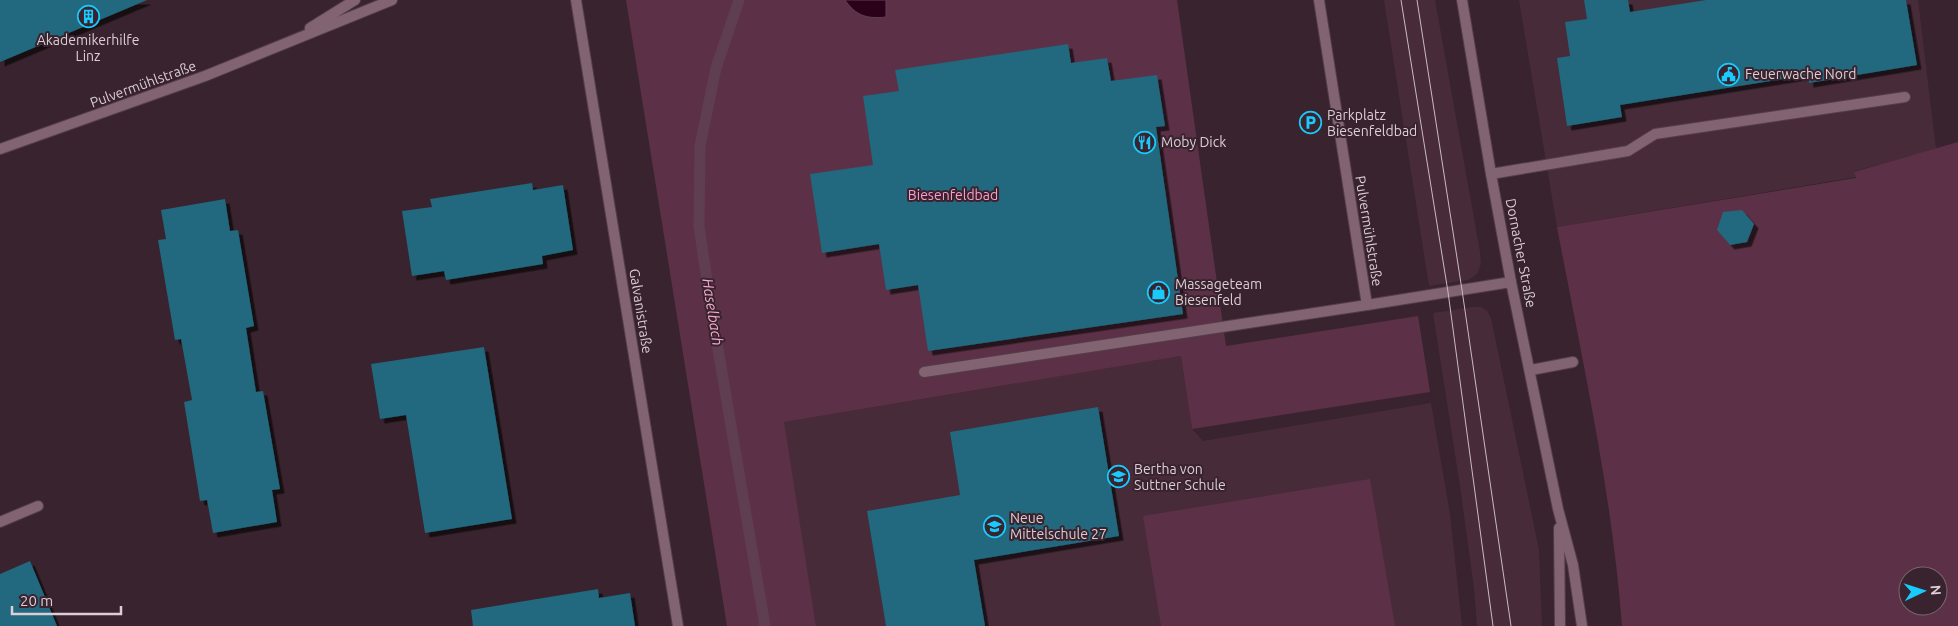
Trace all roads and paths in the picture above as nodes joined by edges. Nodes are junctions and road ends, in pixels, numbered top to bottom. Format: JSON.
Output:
{"nodes":[{"id":1,"x":355,"y":0,"type":"edge"},
{"id":2,"x":392,"y":0,"type":"edge"},
{"id":3,"x":576,"y":0,"type":"edge"},
{"id":4,"x":1319,"y":0,"type":"edge"},
{"id":5,"x":1462,"y":0,"type":"edge"},
{"id":6,"x":293,"y":40,"type":"junction"},
{"id":7,"x":1905,"y":96,"type":"dead end"},
{"id":8,"x":0,"y":149,"type":"edge"},
{"id":9,"x":1491,"y":174,"type":"junction"},
{"id":10,"x":1512,"y":282,"type":"junction"},
{"id":11,"x":1366,"y":304,"type":"junction"},
{"id":12,"x":1573,"y":362,"type":"dead end"},
{"id":13,"x":1531,"y":370,"type":"junction"},
{"id":14,"x":924,"y":372,"type":"dead end"},
{"id":15,"x":38,"y":506,"type":"dead end"},
{"id":16,"x":1558,"y":510,"type":"junction"},
{"id":17,"x":0,"y":522,"type":"edge"},
{"id":18,"x":678,"y":626,"type":"edge"},
{"id":19,"x":1560,"y":626,"type":"edge"},
{"id":20,"x":1582,"y":626,"type":"edge"}],
"edges":[{"from":1,"to":6,"type":"street","name":"Pulvermühlstraße"},
{"from":2,"to":6,"type":"street","name":"Pulvermühlstraße"},
{"from":3,"to":18,"type":"street","name":"Galvanistraße"},
{"from":4,"to":11,"type":"street","name":"Pulvermühlstraße"},
{"from":5,"to":9,"type":"street","name":"Dornacher Straße"},
{"from":6,"to":8,"type":"street","name":"Pulvermühlstraße"},
{"from":7,"to":9,"type":"street"},
{"from":9,"to":10,"type":"street","name":"Dornacher Straße"},
{"from":10,"to":11,"type":"street"},
{"from":10,"to":13,"type":"street","name":"Dornacher Straße"},
{"from":11,"to":14,"type":"street","name":"Pulvermühlstraße"},
{"from":12,"to":13,"type":"street"},
{"from":13,"to":16,"type":"street","name":"Dornacher Straße"},
{"from":15,"to":17,"type":"street"},
{"from":16,"to":19,"type":"street","name":"Dornacher Straße"},
{"from":16,"to":20,"type":"street","name":"Dornacher Straße"}]}
